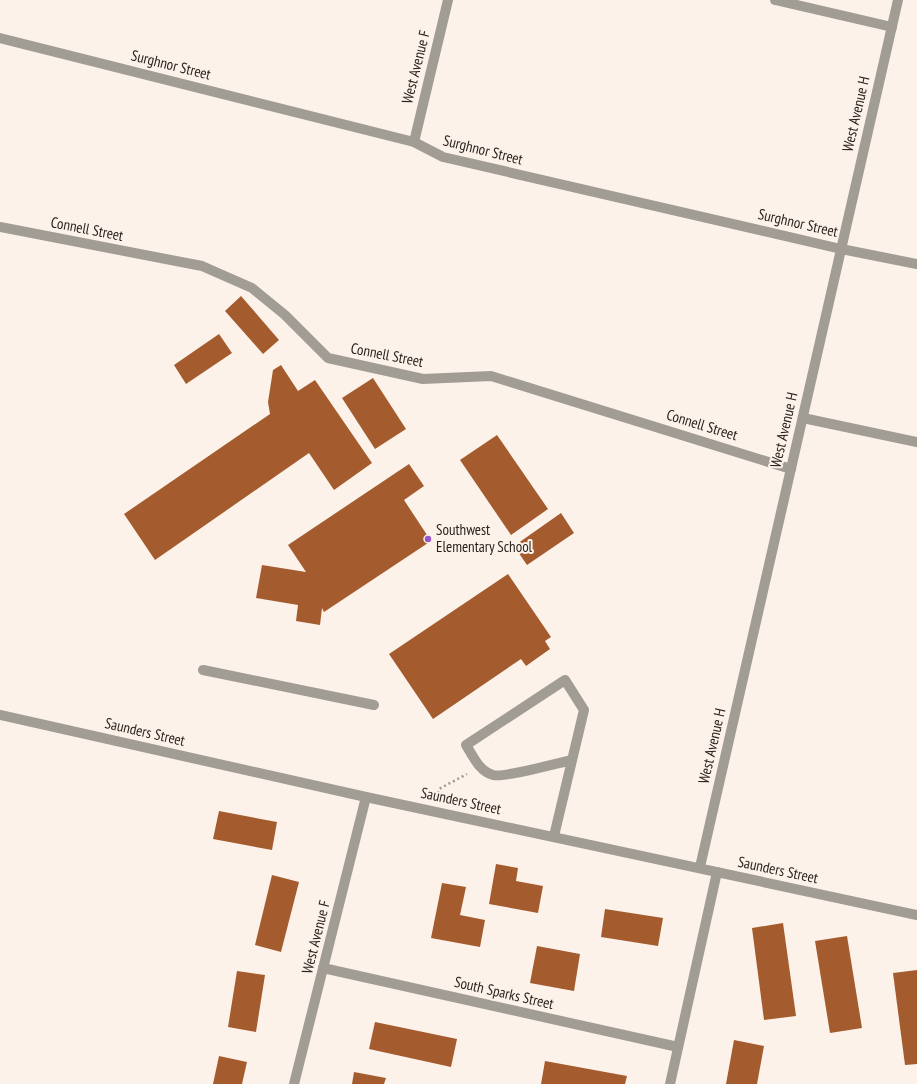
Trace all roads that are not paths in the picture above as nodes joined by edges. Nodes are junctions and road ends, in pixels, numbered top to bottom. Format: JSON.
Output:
{"nodes":[{"id":1,"x":448,"y":0,"type":"edge"},
{"id":2,"x":775,"y":0,"type":"edge"},
{"id":3,"x":898,"y":0,"type":"edge"},
{"id":4,"x":892,"y":27,"type":"junction"},
{"id":5,"x":0,"y":38,"type":"edge"},
{"id":6,"x":414,"y":142,"type":"junction"},
{"id":7,"x":0,"y":227,"type":"edge"},
{"id":8,"x":841,"y":249,"type":"junction"},
{"id":9,"x":917,"y":264,"type":"edge"},
{"id":10,"x":802,"y":418,"type":"junction"},
{"id":11,"x":917,"y":442,"type":"edge"},
{"id":12,"x":791,"y":468,"type":"junction"},
{"id":13,"x":203,"y":670,"type":"dead end"},
{"id":14,"x":374,"y":706,"type":"dead end"},
{"id":15,"x":0,"y":715,"type":"edge"},
{"id":16,"x":572,"y":760,"type":"junction"},
{"id":17,"x":366,"y":797,"type":"junction"},
{"id":18,"x":554,"y":836,"type":"junction"},
{"id":19,"x":700,"y":867,"type":"junction"},
{"id":20,"x":717,"y":872,"type":"junction"},
{"id":21,"x":917,"y":915,"type":"edge"},
{"id":22,"x":323,"y":968,"type":"junction"},
{"id":23,"x":678,"y":1047,"type":"junction"},
{"id":24,"x":294,"y":1084,"type":"edge"},
{"id":25,"x":670,"y":1084,"type":"edge"}],
"edges":[{"from":1,"to":6,"type":"street","name":"West Avenue F"},
{"from":2,"to":4,"type":"street"},
{"from":3,"to":4,"type":"street","name":"West Avenue H"},
{"from":4,"to":8,"type":"street","name":"West Avenue H"},
{"from":5,"to":6,"type":"street","name":"Surghnor Street"},
{"from":6,"to":8,"type":"street","name":"Surghnor Street"},
{"from":7,"to":12,"type":"street","name":"Connell Street"},
{"from":8,"to":9,"type":"street","name":"Surghnor Street"},
{"from":8,"to":10,"type":"street","name":"West Avenue H"},
{"from":10,"to":11,"type":"street"},
{"from":10,"to":12,"type":"street","name":"West Avenue H"},
{"from":12,"to":19,"type":"street","name":"West Avenue H"},
{"from":13,"to":14,"type":"street"},
{"from":15,"to":17,"type":"street","name":"Saunders Street"},
{"from":16,"to":16,"type":"street"},
{"from":16,"to":18,"type":"street"},
{"from":17,"to":18,"type":"street","name":"Saunders Street"},
{"from":17,"to":22,"type":"street","name":"West Avenue F"},
{"from":18,"to":19,"type":"street","name":"Saunders Street"},
{"from":19,"to":20,"type":"street","name":"Saunders Street"},
{"from":20,"to":21,"type":"street","name":"Saunders Street"},
{"from":20,"to":23,"type":"street"},
{"from":22,"to":23,"type":"street","name":"South Sparks Street"},
{"from":22,"to":24,"type":"street","name":"West Avenue F"},
{"from":23,"to":25,"type":"street"}]}
